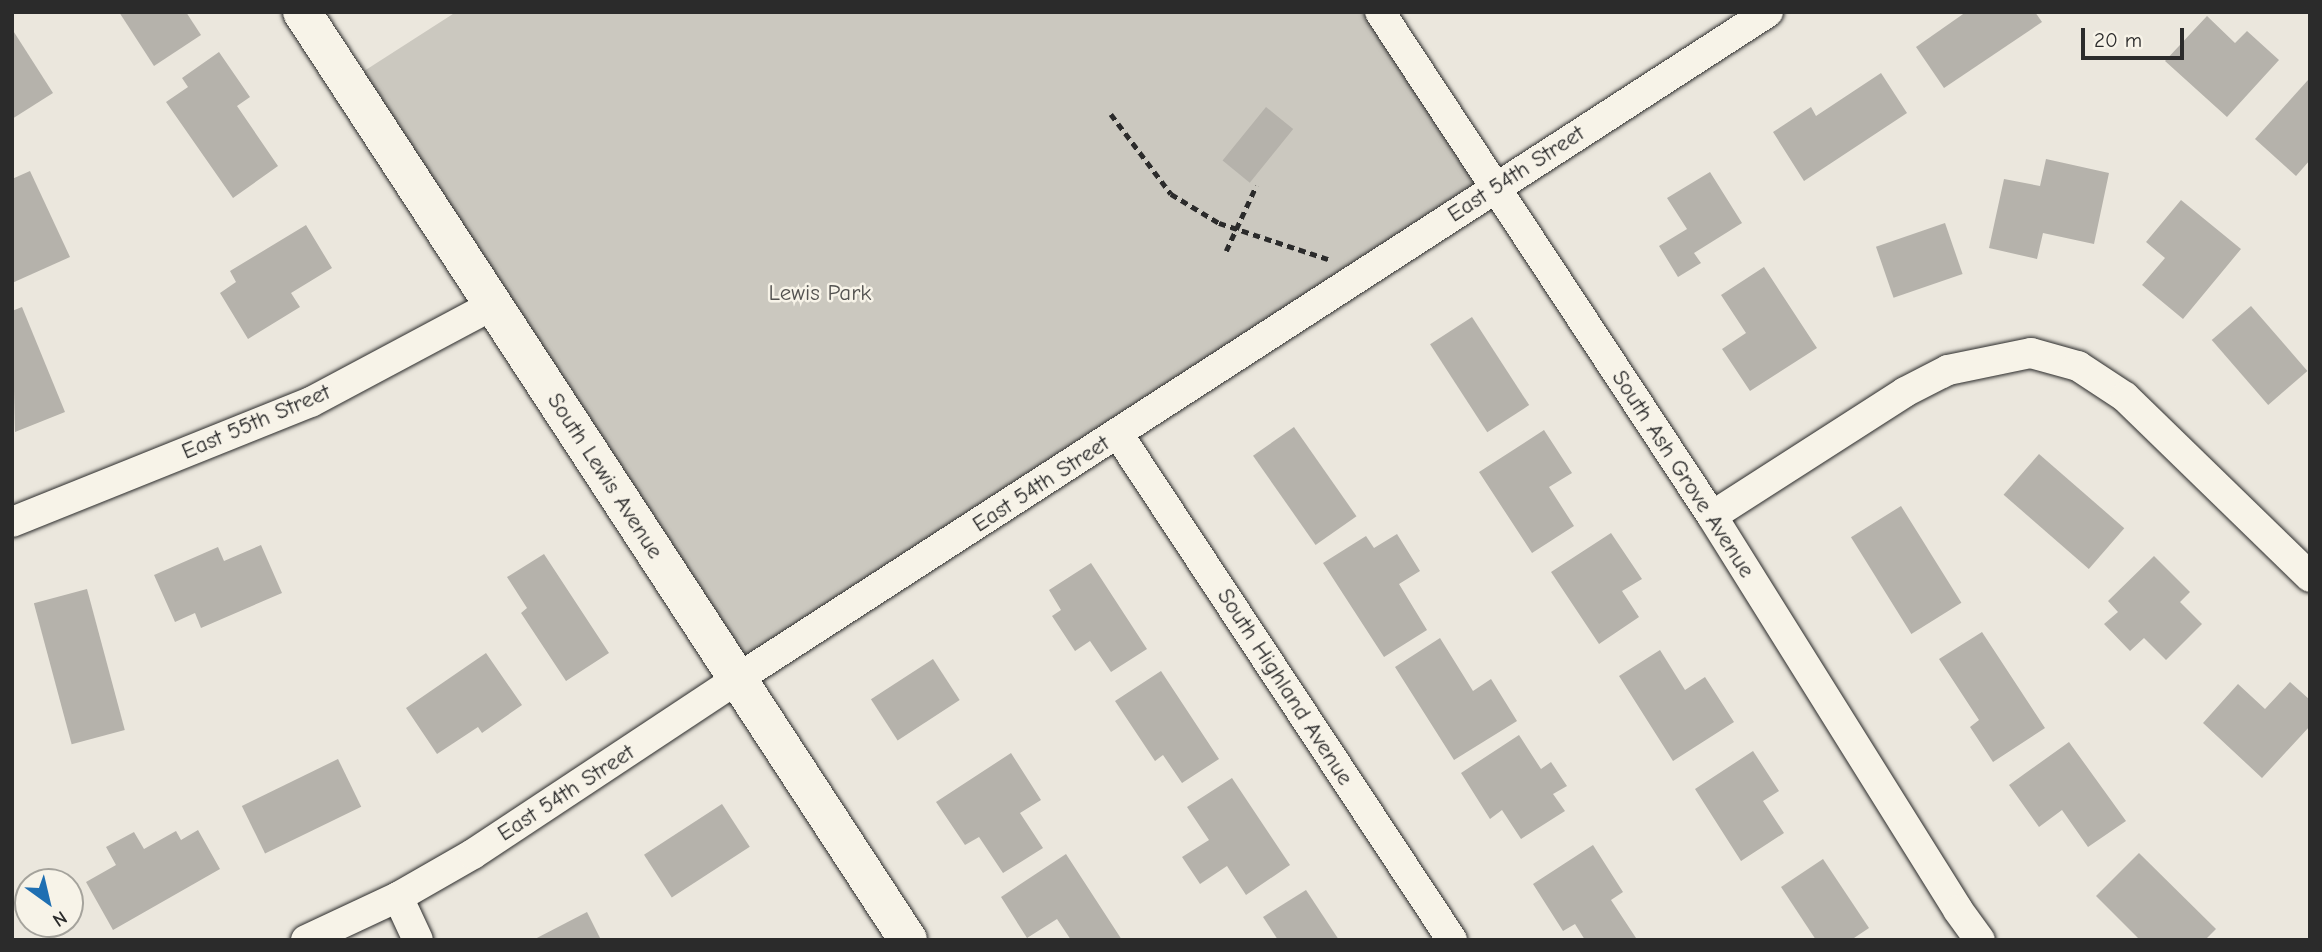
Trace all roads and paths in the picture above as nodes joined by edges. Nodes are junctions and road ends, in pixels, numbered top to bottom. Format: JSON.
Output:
{"nodes":[{"id":1,"x":302,"y":12,"type":"edge"},
{"id":2,"x":1380,"y":12,"type":"edge"},
{"id":3,"x":1768,"y":12,"type":"edge"},
{"id":4,"x":1111,"y":114,"type":"dead end"},
{"id":5,"x":1256,"y":186,"type":"dead end"},
{"id":6,"x":1496,"y":186,"type":"junction"},
{"id":7,"x":1235,"y":228,"type":"junction"},
{"id":8,"x":1226,"y":251,"type":"dead end"},
{"id":9,"x":1365,"y":272,"type":"junction"},
{"id":10,"x":493,"y":305,"type":"junction"},
{"id":11,"x":1118,"y":434,"type":"junction"},
{"id":12,"x":1712,"y":516,"type":"junction"},
{"id":13,"x":12,"y":522,"type":"edge"},
{"id":14,"x":2310,"y":577,"type":"edge"},
{"id":15,"x":737,"y":679,"type":"junction"},
{"id":16,"x":398,"y":897,"type":"junction"},
{"id":17,"x":306,"y":940,"type":"edge"},
{"id":18,"x":418,"y":940,"type":"edge"},
{"id":19,"x":908,"y":940,"type":"edge"},
{"id":20,"x":1452,"y":940,"type":"edge"},
{"id":21,"x":1980,"y":940,"type":"edge"}],
"edges":[{"from":1,"to":10,"type":"street","name":"South Lewis Avenue"},
{"from":2,"to":6,"type":"street","name":"South Ash Grove Avenue"},
{"from":3,"to":6,"type":"street","name":"East 54th Street"},
{"from":4,"to":7,"type":"path"},
{"from":5,"to":7,"type":"path"},
{"from":6,"to":9,"type":"street","name":"East 54th Street"},
{"from":6,"to":12,"type":"street","name":"South Ash Grove Avenue"},
{"from":7,"to":8,"type":"path"},
{"from":7,"to":9,"type":"path"},
{"from":9,"to":11,"type":"street","name":"East 54th Street"},
{"from":10,"to":13,"type":"street","name":"East 55th Street"},
{"from":10,"to":15,"type":"street","name":"South Lewis Avenue"},
{"from":11,"to":15,"type":"street","name":"East 54th Street"},
{"from":11,"to":20,"type":"street","name":"South Highland Avenue"},
{"from":12,"to":14,"type":"street"},
{"from":12,"to":21,"type":"street","name":"South Ash Grove Avenue"},
{"from":15,"to":16,"type":"street","name":"East 54th Street"},
{"from":15,"to":19,"type":"street","name":"South Lewis Avenue"},
{"from":16,"to":17,"type":"street","name":"East 54th Street"},
{"from":16,"to":18,"type":"street"}]}
